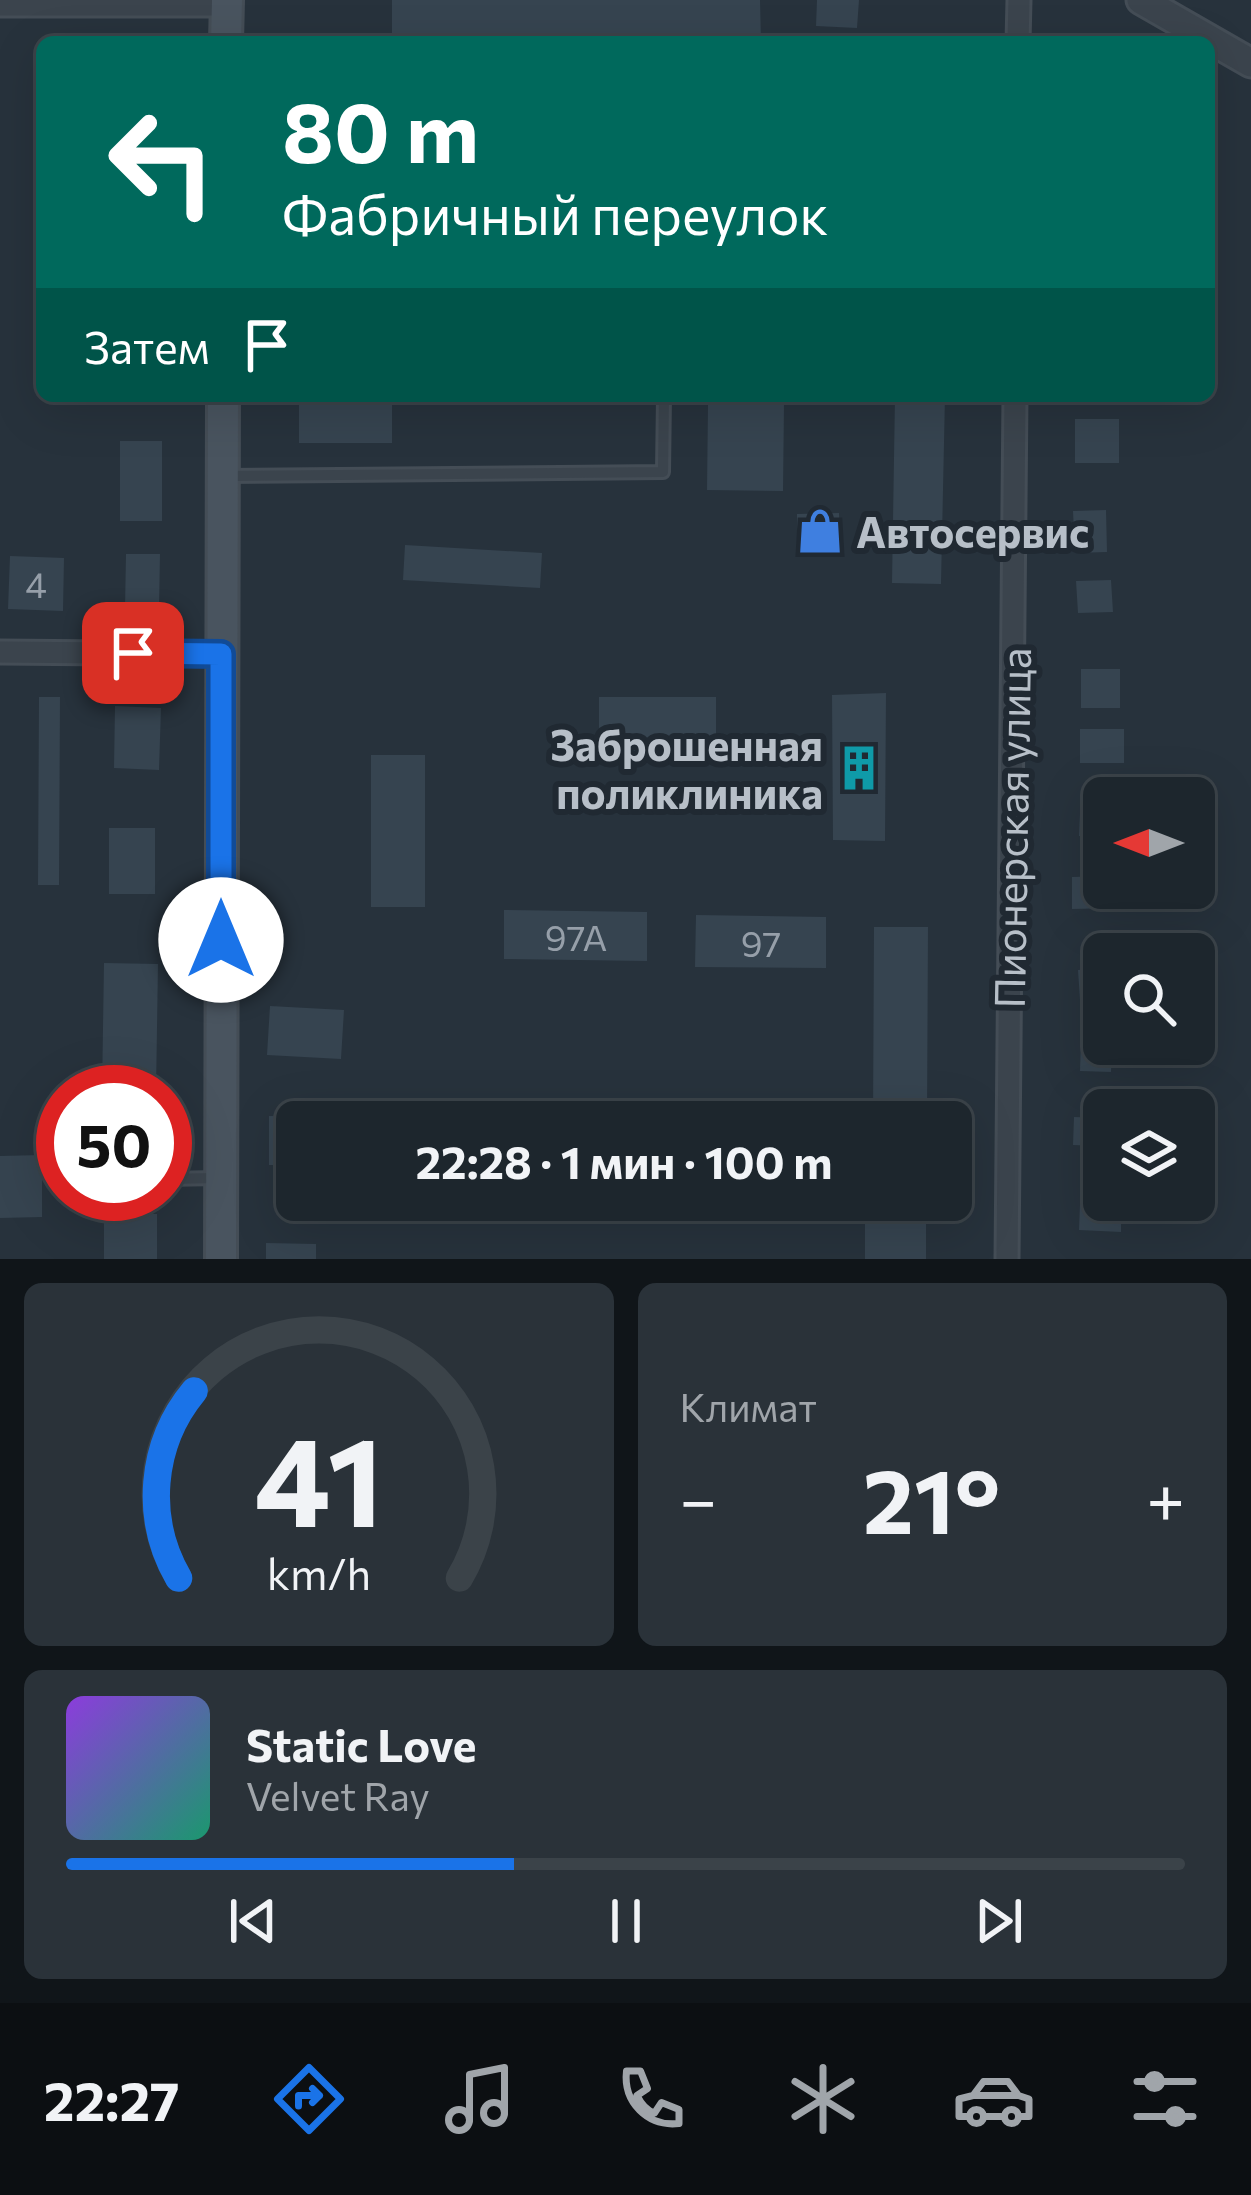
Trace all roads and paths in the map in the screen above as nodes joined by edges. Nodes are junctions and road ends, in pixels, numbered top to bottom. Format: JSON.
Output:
{"nodes":[{"id":1,"x":1019,"y":0,"type":"edge"},
{"id":2,"x":1141,"y":0,"type":"edge"},
{"id":3,"x":226,"y":2,"type":"edge"},
{"id":4,"x":0,"y":5,"type":"edge"},
{"id":5,"x":226,"y":36,"type":"edge"},
{"id":6,"x":1018,"y":36,"type":"edge"},
{"id":7,"x":1204,"y":36,"type":"edge"},
{"id":8,"x":1215,"y":42,"type":"edge"},
{"id":9,"x":1251,"y":63,"type":"edge"},
{"id":10,"x":224,"y":402,"type":"edge"},
{"id":11,"x":664,"y":402,"type":"edge"},
{"id":12,"x":1015,"y":402,"type":"edge"},
{"id":13,"x":223,"y":476,"type":"junction"},
{"id":14,"x":0,"y":652,"type":"edge"},
{"id":15,"x":221,"y":654,"type":"junction"},
{"id":16,"x":221,"y":1178,"type":"junction"},
{"id":17,"x":192,"y":1179,"type":"edge"},
{"id":18,"x":221,"y":1259,"type":"edge"},
{"id":19,"x":1007,"y":1259,"type":"edge"}],
"edges":[{"from":1,"to":6,"type":"street"},
{"from":2,"to":7,"type":"street"},
{"from":3,"to":4,"type":"street"},
{"from":3,"to":5,"type":"main road"},
{"from":8,"to":9,"type":"street"},
{"from":10,"to":13,"type":"main road"},
{"from":11,"to":13,"type":"lane"},
{"from":12,"to":19,"type":"street","name":"Пионерская улица"},
{"from":13,"to":15,"type":"main road"},
{"from":14,"to":15,"type":"street"},
{"from":15,"to":16,"type":"main road"},
{"from":16,"to":17,"type":"lane"},
{"from":16,"to":18,"type":"main road"}]}
